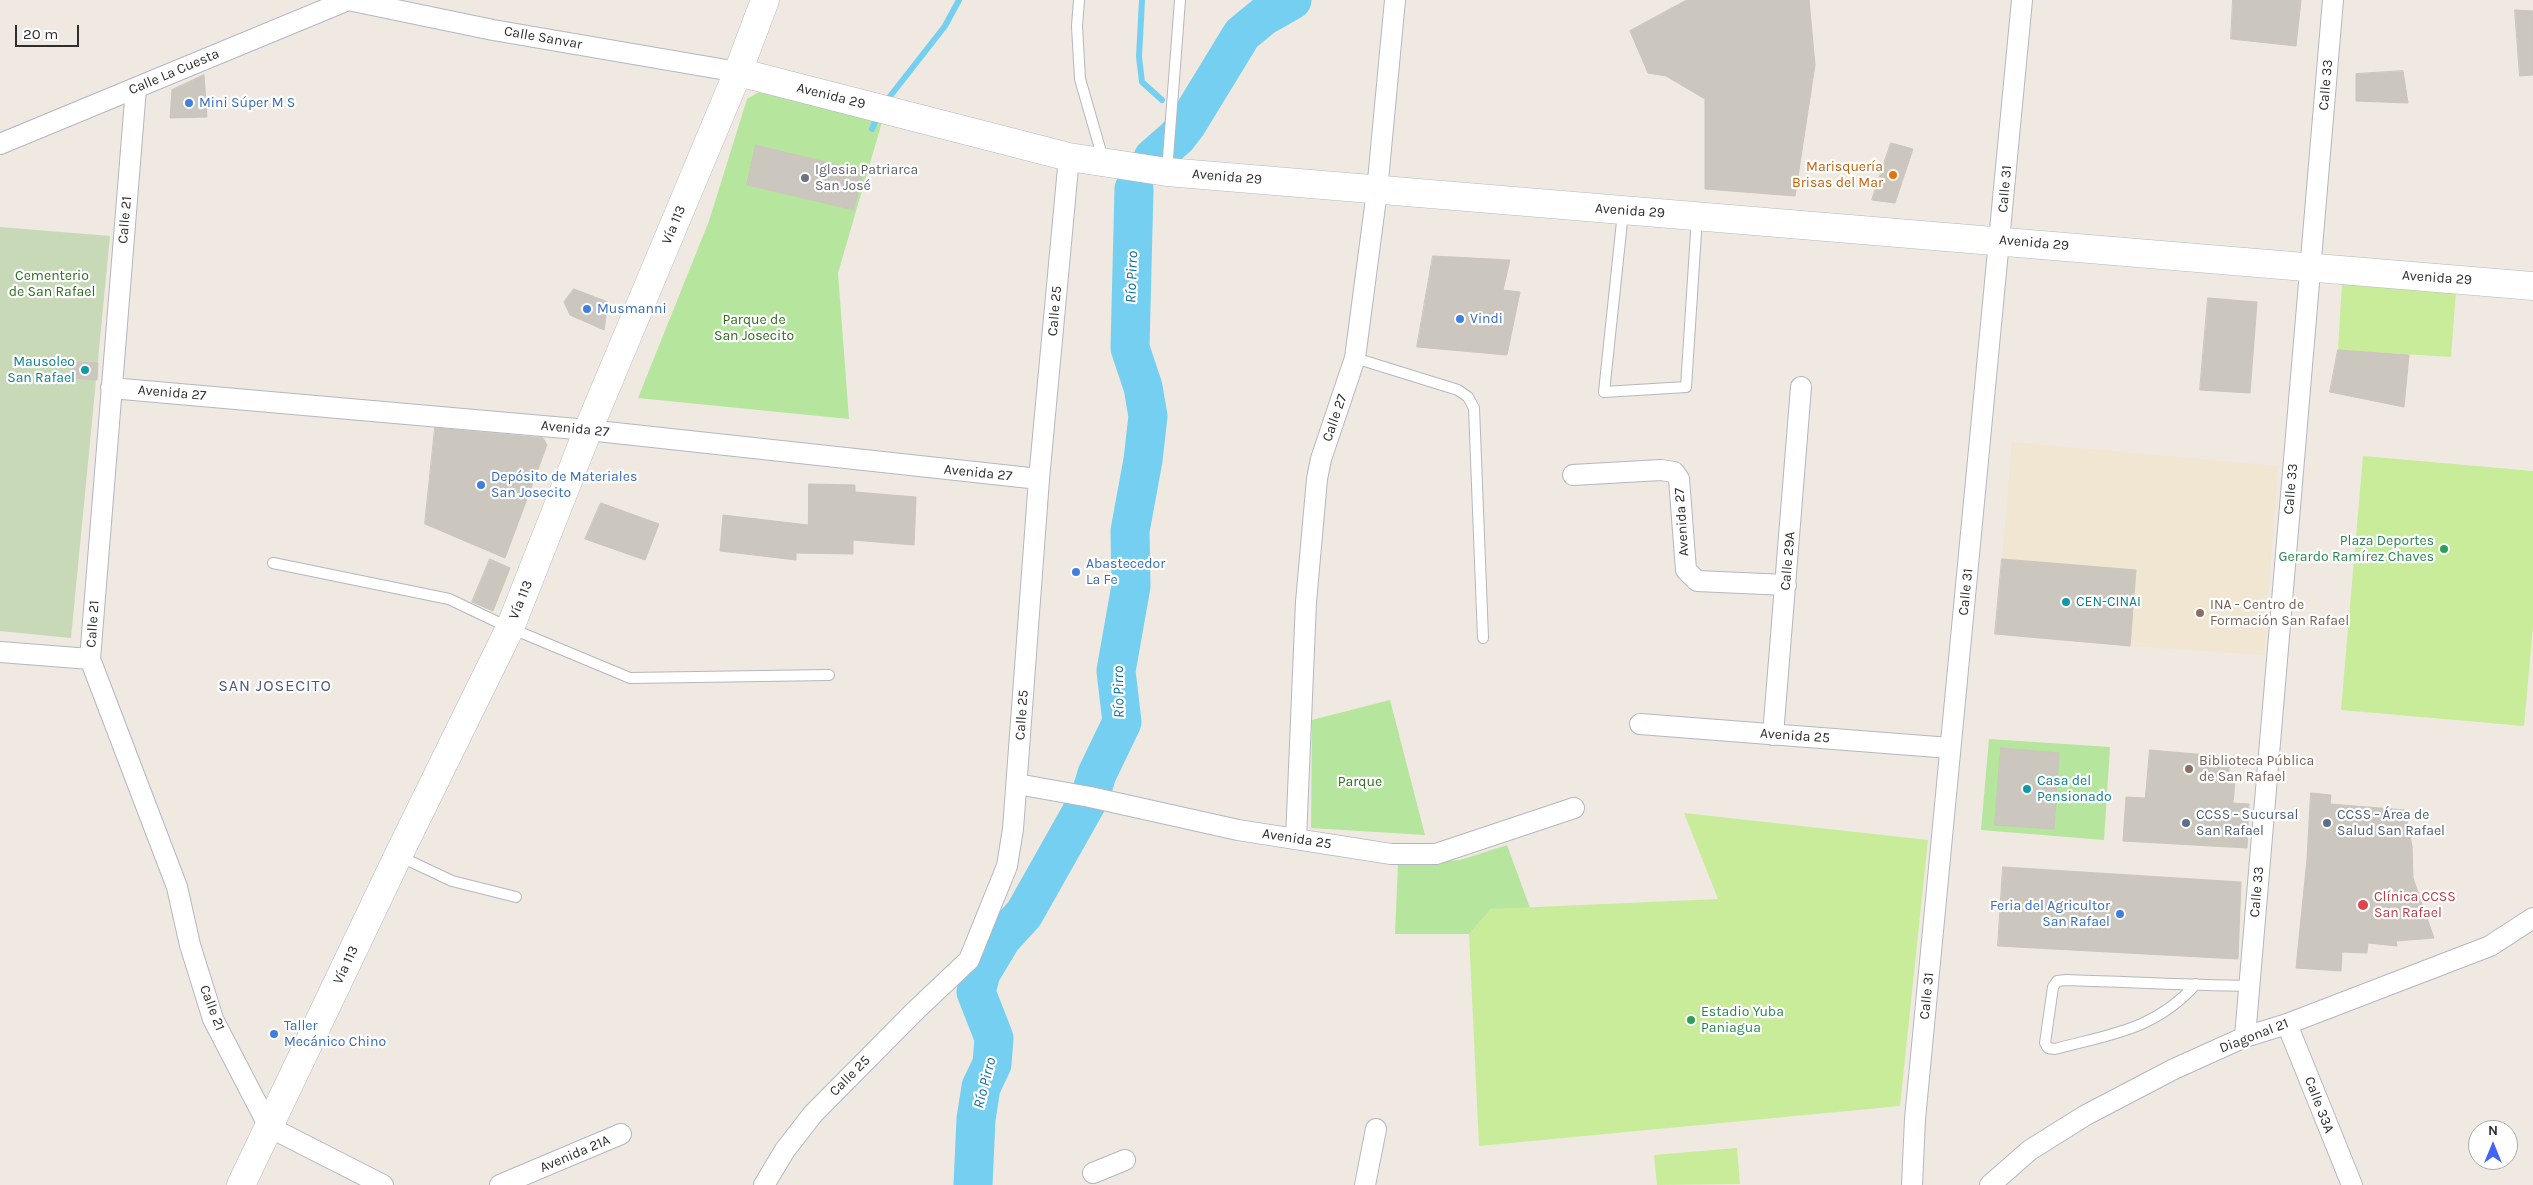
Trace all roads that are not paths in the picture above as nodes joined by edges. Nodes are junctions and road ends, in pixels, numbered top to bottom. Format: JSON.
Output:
{"nodes":[{"id":1,"x":348,"y":0,"type":"edge"},
{"id":2,"x":765,"y":0,"type":"edge"},
{"id":3,"x":1079,"y":0,"type":"edge"},
{"id":4,"x":1180,"y":0,"type":"edge"},
{"id":5,"x":1395,"y":0,"type":"edge"},
{"id":6,"x":2022,"y":0,"type":"edge"},
{"id":7,"x":2333,"y":0,"type":"edge"},
{"id":8,"x":738,"y":72,"type":"junction"},
{"id":9,"x":136,"y":88,"type":"junction"},
{"id":10,"x":0,"y":144,"type":"edge"},
{"id":11,"x":1069,"y":157,"type":"junction"},
{"id":12,"x":1104,"y":163,"type":"junction"},
{"id":13,"x":1167,"y":172,"type":"junction"},
{"id":14,"x":1377,"y":191,"type":"junction"},
{"id":15,"x":1623,"y":211,"type":"junction"},
{"id":16,"x":1697,"y":215,"type":"junction"},
{"id":17,"x":2001,"y":240,"type":"junction"},
{"id":18,"x":2309,"y":268,"type":"junction"},
{"id":19,"x":2533,"y":286,"type":"edge"},
{"id":20,"x":1355,"y":358,"type":"junction"},
{"id":21,"x":1801,"y":387,"type":"dead end"},
{"id":22,"x":111,"y":388,"type":"junction"},
{"id":23,"x":588,"y":430,"type":"junction"},
{"id":24,"x":1573,"y":475,"type":"dead end"},
{"id":25,"x":1039,"y":479,"type":"junction"},
{"id":26,"x":273,"y":563,"type":"dead end"},
{"id":27,"x":1786,"y":585,"type":"junction"},
{"id":28,"x":510,"y":628,"type":"junction"},
{"id":29,"x":1483,"y":638,"type":"dead end"},
{"id":30,"x":0,"y":652,"type":"edge"},
{"id":31,"x":90,"y":659,"type":"junction"},
{"id":32,"x":829,"y":675,"type":"dead end"},
{"id":33,"x":1640,"y":724,"type":"dead end"},
{"id":34,"x":1773,"y":735,"type":"junction"},
{"id":35,"x":1950,"y":748,"type":"junction"},
{"id":36,"x":1017,"y":784,"type":"junction"},
{"id":37,"x":1574,"y":808,"type":"dead end"},
{"id":38,"x":1296,"y":839,"type":"junction"},
{"id":39,"x":398,"y":856,"type":"junction"},
{"id":40,"x":516,"y":897,"type":"dead end"},
{"id":41,"x":2533,"y":918,"type":"edge"},
{"id":42,"x":2196,"y":984,"type":"junction"},
{"id":43,"x":2250,"y":986,"type":"junction"},
{"id":44,"x":2287,"y":1024,"type":"junction"},
{"id":45,"x":2246,"y":1037,"type":"junction"},
{"id":46,"x":269,"y":1127,"type":"junction"},
{"id":47,"x":1376,"y":1129,"type":"dead end"},
{"id":48,"x":621,"y":1134,"type":"dead end"},
{"id":49,"x":1125,"y":1160,"type":"dead end"},
{"id":50,"x":1090,"y":1179,"type":"edge"},
{"id":51,"x":525,"y":1180,"type":"edge"},
{"id":52,"x":241,"y":1185,"type":"edge"},
{"id":53,"x":383,"y":1185,"type":"edge"},
{"id":54,"x":500,"y":1185,"type":"edge"},
{"id":55,"x":764,"y":1185,"type":"edge"},
{"id":56,"x":1365,"y":1185,"type":"edge"},
{"id":57,"x":1912,"y":1185,"type":"edge"},
{"id":58,"x":1990,"y":1185,"type":"edge"},
{"id":59,"x":2352,"y":1185,"type":"edge"}],
"edges":[{"from":1,"to":8,"type":"street","name":"Calle Sanvar"},
{"from":1,"to":9,"type":"street","name":"Calle La Cuesta"},
{"from":2,"to":8,"type":"main road","name":"Vía 113"},
{"from":3,"to":12,"type":"lane"},
{"from":4,"to":13,"type":"lane"},
{"from":5,"to":14,"type":"street","name":"Calle 27"},
{"from":6,"to":17,"type":"street","name":"Calle 31"},
{"from":7,"to":18,"type":"street","name":"Calle 33"},
{"from":8,"to":11,"type":"main road","name":"Avenida 29"},
{"from":8,"to":23,"type":"main road","name":"Vía 113"},
{"from":9,"to":10,"type":"street","name":"Calle La Cuesta"},
{"from":9,"to":22,"type":"street","name":"Calle 21"},
{"from":11,"to":12,"type":"main road","name":"Avenida 29"},
{"from":11,"to":25,"type":"street","name":"Calle 25"},
{"from":12,"to":13,"type":"main road","name":"Avenida 29"},
{"from":13,"to":14,"type":"main road","name":"Avenida 29"},
{"from":14,"to":15,"type":"main road","name":"Avenida 29"},
{"from":14,"to":20,"type":"street","name":"Calle 27"},
{"from":15,"to":16,"type":"main road","name":"Avenida 29"},
{"from":15,"to":16,"type":"lane"},
{"from":16,"to":17,"type":"main road","name":"Avenida 29"},
{"from":17,"to":18,"type":"main road","name":"Avenida 29"},
{"from":17,"to":35,"type":"street","name":"Calle 31"},
{"from":18,"to":19,"type":"main road","name":"Avenida 29"},
{"from":18,"to":43,"type":"street","name":"Calle 33"},
{"from":20,"to":29,"type":"lane"},
{"from":20,"to":38,"type":"street","name":"Calle 27"},
{"from":21,"to":27,"type":"street","name":"Calle 29A"},
{"from":22,"to":23,"type":"street","name":"Avenida 27"},
{"from":22,"to":31,"type":"street","name":"Calle 21"},
{"from":23,"to":25,"type":"street","name":"Avenida 27"},
{"from":23,"to":28,"type":"main road","name":"Vía 113"},
{"from":24,"to":27,"type":"street","name":"Avenida 27"},
{"from":25,"to":36,"type":"street","name":"Calle 25"},
{"from":26,"to":28,"type":"lane"},
{"from":27,"to":34,"type":"street","name":"Calle 29A"},
{"from":28,"to":32,"type":"lane"},
{"from":28,"to":39,"type":"main road","name":"Vía 113"},
{"from":30,"to":31,"type":"street"},
{"from":31,"to":46,"type":"street","name":"Calle 21"},
{"from":33,"to":34,"type":"street","name":"Avenida 25"},
{"from":34,"to":35,"type":"street","name":"Avenida 25"},
{"from":35,"to":57,"type":"street","name":"Calle 31"},
{"from":36,"to":38,"type":"street","name":"Avenida 25"},
{"from":36,"to":55,"type":"street","name":"Calle 25"},
{"from":37,"to":38,"type":"street","name":"Avenida 25"},
{"from":39,"to":40,"type":"lane"},
{"from":39,"to":46,"type":"main road","name":"Vía 113"},
{"from":41,"to":44,"type":"street","name":"Diagonal 21"},
{"from":42,"to":42,"type":"lane"},
{"from":42,"to":43,"type":"lane"},
{"from":43,"to":45,"type":"street","name":"Calle 33"},
{"from":44,"to":45,"type":"street","name":"Diagonal 21"},
{"from":44,"to":59,"type":"street","name":"Calle 33A"},
{"from":45,"to":58,"type":"street","name":"Diagonal 21"},
{"from":46,"to":52,"type":"main road","name":"Vía 113"},
{"from":46,"to":53,"type":"street"},
{"from":47,"to":56,"type":"street"},
{"from":48,"to":51,"type":"street","name":"Avenida 21A"},
{"from":49,"to":50,"type":"street"},
{"from":51,"to":54,"type":"street","name":"Avenida 21A"}]}
